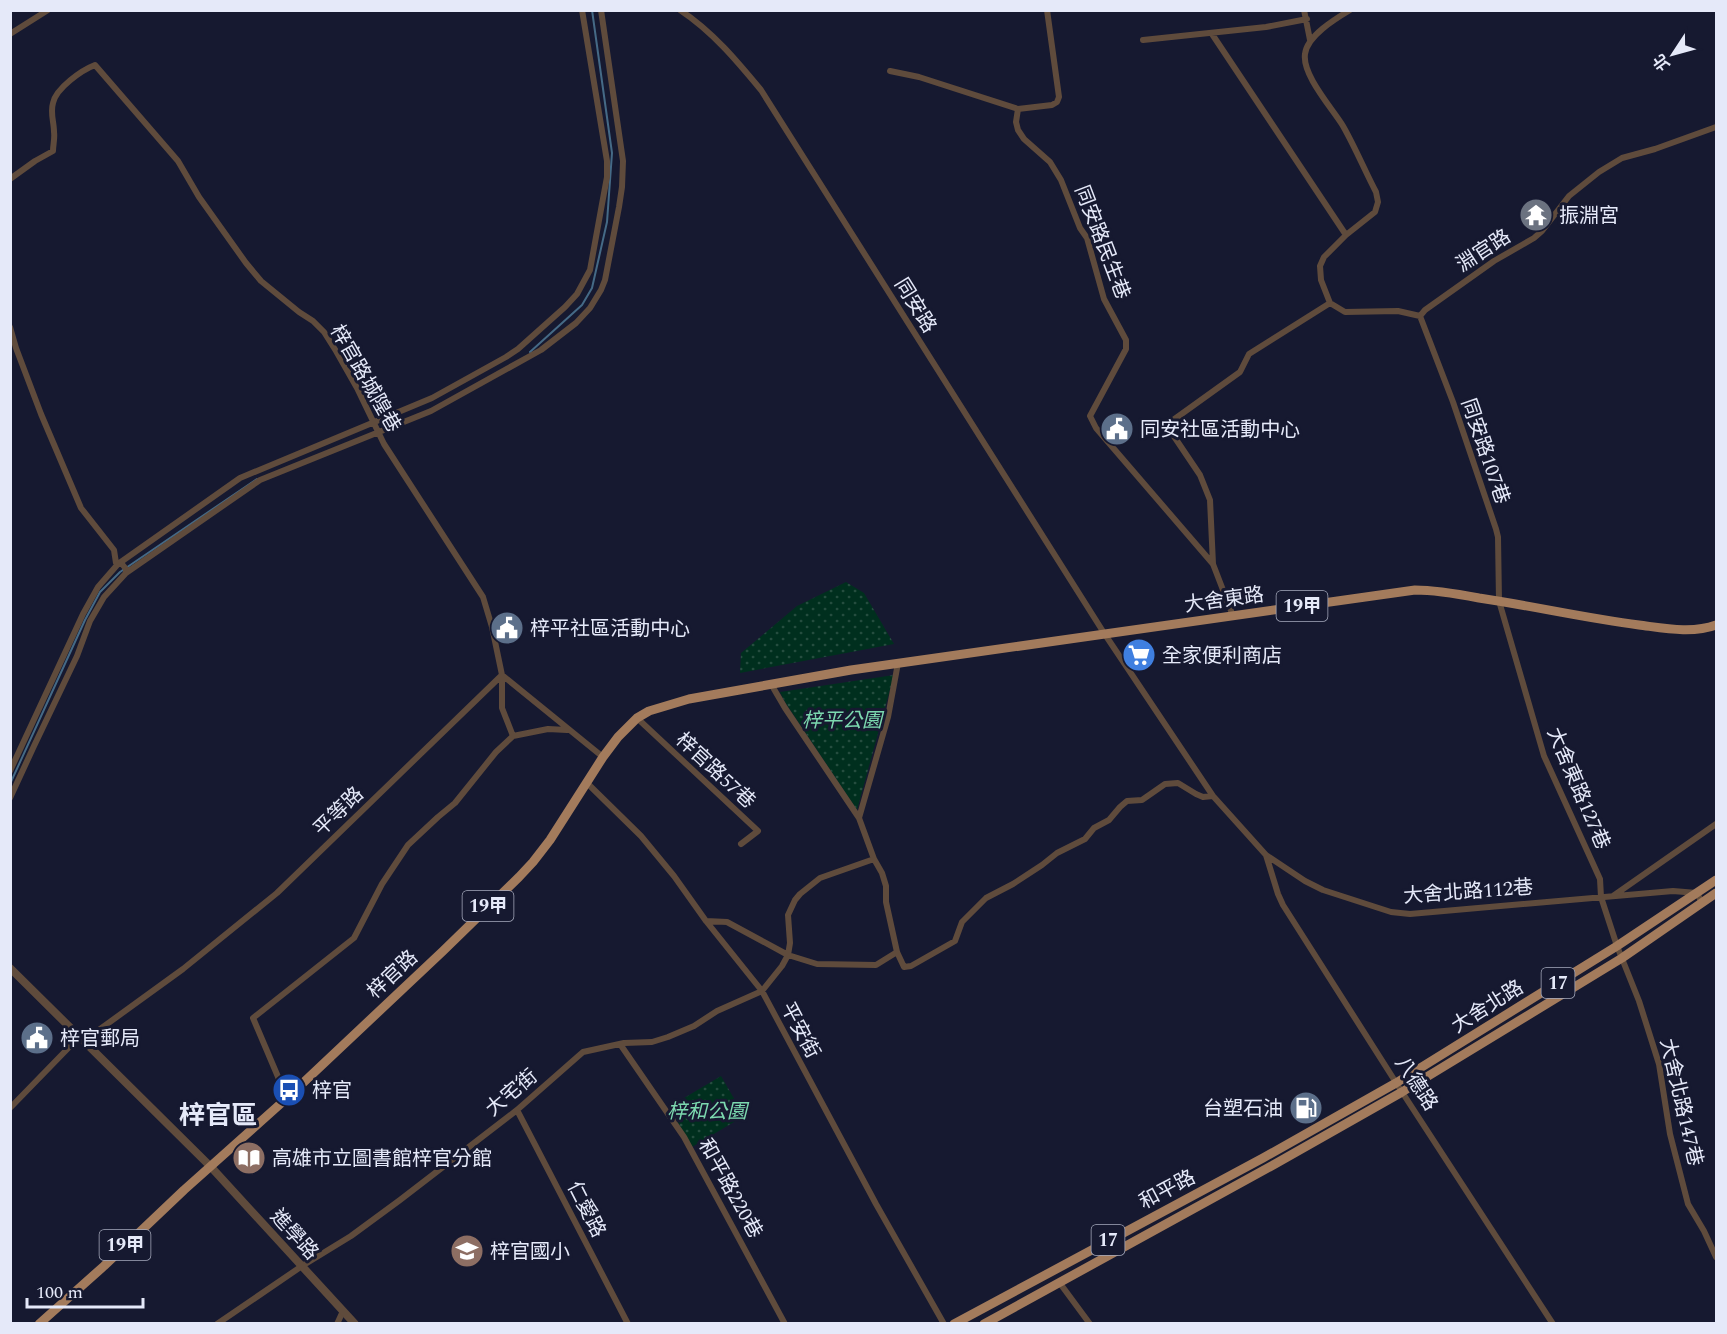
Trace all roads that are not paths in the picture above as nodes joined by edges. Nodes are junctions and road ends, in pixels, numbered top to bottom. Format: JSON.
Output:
{"nodes":[{"id":1,"x":48,"y":10,"type":"edge"},
{"id":2,"x":582,"y":10,"type":"edge"},
{"id":3,"x":601,"y":10,"type":"edge"},
{"id":4,"x":680,"y":10,"type":"edge"},
{"id":5,"x":1047,"y":10,"type":"edge"},
{"id":6,"x":1304,"y":10,"type":"edge"},
{"id":7,"x":1350,"y":10,"type":"edge"},
{"id":8,"x":1306,"y":19,"type":"junction"},
{"id":9,"x":10,"y":34,"type":"edge"},
{"id":10,"x":1212,"y":34,"type":"junction"},
{"id":11,"x":1143,"y":40,"type":"dead end"},
{"id":12,"x":1310,"y":40,"type":"junction"},
{"id":13,"x":890,"y":71,"type":"dead end"},
{"id":14,"x":1018,"y":109,"type":"junction"},
{"id":15,"x":1716,"y":127,"type":"edge"},
{"id":16,"x":10,"y":178,"type":"edge"},
{"id":17,"x":1346,"y":235,"type":"junction"},
{"id":18,"x":1330,"y":303,"type":"junction"},
{"id":19,"x":1420,"y":316,"type":"junction"},
{"id":20,"x":10,"y":327,"type":"edge"},
{"id":21,"x":372,"y":422,"type":"junction"},
{"id":22,"x":378,"y":432,"type":"junction"},
{"id":23,"x":241,"y":479,"type":"junction"},
{"id":24,"x":246,"y":488,"type":"junction"},
{"id":25,"x":1213,"y":564,"type":"junction"},
{"id":26,"x":123,"y":567,"type":"junction"},
{"id":27,"x":1499,"y":601,"type":"junction"},
{"id":28,"x":1233,"y":616,"type":"junction"},
{"id":29,"x":1716,"y":625,"type":"edge"},
{"id":30,"x":1104,"y":633,"type":"junction"},
{"id":31,"x":898,"y":663,"type":"junction"},
{"id":32,"x":502,"y":675,"type":"junction"},
{"id":33,"x":771,"y":684,"type":"junction"},
{"id":34,"x":637,"y":718,"type":"junction"},
{"id":35,"x":567,"y":730,"type":"junction"},
{"id":36,"x":513,"y":736,"type":"junction"},
{"id":37,"x":28,"y":744,"type":"junction"},
{"id":38,"x":603,"y":757,"type":"junction"},
{"id":39,"x":10,"y":771,"type":"edge"},
{"id":40,"x":586,"y":782,"type":"junction"},
{"id":41,"x":1213,"y":796,"type":"junction"},
{"id":42,"x":10,"y":798,"type":"edge"},
{"id":43,"x":859,"y":818,"type":"junction"},
{"id":44,"x":1716,"y":824,"type":"edge"},
{"id":45,"x":741,"y":844,"type":"dead end"},
{"id":46,"x":1266,"y":855,"type":"junction"},
{"id":47,"x":874,"y":859,"type":"junction"},
{"id":48,"x":1716,"y":880,"type":"edge"},
{"id":49,"x":1697,"y":893,"type":"junction"},
{"id":50,"x":1716,"y":893,"type":"edge"},
{"id":51,"x":1612,"y":896,"type":"junction"},
{"id":52,"x":1601,"y":897,"type":"junction"},
{"id":53,"x":1702,"y":903,"type":"junction"},
{"id":54,"x":706,"y":921,"type":"junction"},
{"id":55,"x":897,"y":952,"type":"junction"},
{"id":56,"x":1620,"y":952,"type":"junction"},
{"id":57,"x":788,"y":955,"type":"junction"},
{"id":58,"x":10,"y":968,"type":"edge"},
{"id":59,"x":762,"y":991,"type":"junction"},
{"id":60,"x":82,"y":1038,"type":"junction"},
{"id":61,"x":620,"y":1044,"type":"junction"},
{"id":62,"x":1396,"y":1083,"type":"junction"},
{"id":63,"x":1402,"y":1092,"type":"junction"},
{"id":64,"x":287,"y":1098,"type":"junction"},
{"id":65,"x":10,"y":1108,"type":"edge"},
{"id":66,"x":517,"y":1110,"type":"junction"},
{"id":67,"x":211,"y":1167,"type":"junction"},
{"id":68,"x":1168,"y":1209,"type":"junction"},
{"id":69,"x":1174,"y":1220,"type":"junction"},
{"id":70,"x":1716,"y":1257,"type":"edge"},
{"id":71,"x":302,"y":1266,"type":"junction"},
{"id":72,"x":1059,"y":1282,"type":"junction"},
{"id":73,"x":343,"y":1311,"type":"junction"},
{"id":74,"x":39,"y":1323,"type":"edge"},
{"id":75,"x":217,"y":1323,"type":"edge"},
{"id":76,"x":338,"y":1323,"type":"edge"},
{"id":77,"x":355,"y":1323,"type":"edge"},
{"id":78,"x":628,"y":1323,"type":"edge"},
{"id":79,"x":785,"y":1323,"type":"edge"},
{"id":80,"x":944,"y":1323,"type":"edge"},
{"id":81,"x":954,"y":1323,"type":"edge"},
{"id":82,"x":984,"y":1323,"type":"edge"},
{"id":83,"x":1090,"y":1323,"type":"edge"},
{"id":84,"x":1553,"y":1323,"type":"edge"}],
"edges":[{"from":1,"to":9,"type":"street"},
{"from":2,"to":21,"type":"street"},
{"from":3,"to":22,"type":"street"},
{"from":4,"to":30,"type":"street","name":"同安路"},
{"from":5,"to":14,"type":"street"},
{"from":6,"to":8,"type":"street"},
{"from":7,"to":12,"type":"street"},
{"from":8,"to":10,"type":"street"},
{"from":8,"to":12,"type":"street"},
{"from":10,"to":11,"type":"street"},
{"from":10,"to":17,"type":"street"},
{"from":12,"to":17,"type":"street"},
{"from":13,"to":14,"type":"street"},
{"from":14,"to":25,"type":"street","name":"同安路民生巷"},
{"from":15,"to":19,"type":"street","name":"淵官路"},
{"from":16,"to":21,"type":"street","name":"梓官路城隍巷"},
{"from":17,"to":18,"type":"street"},
{"from":18,"to":19,"type":"street"},
{"from":18,"to":25,"type":"street"},
{"from":19,"to":27,"type":"street","name":"同安路107巷"},
{"from":20,"to":26,"type":"street"},
{"from":21,"to":22,"type":"street","name":"梓官路城隍巷"},
{"from":21,"to":23,"type":"street"},
{"from":22,"to":24,"type":"street"},
{"from":22,"to":32,"type":"street","name":"梓官路城隍巷"},
{"from":23,"to":24,"type":"street"},
{"from":23,"to":26,"type":"street"},
{"from":24,"to":26,"type":"street"},
{"from":25,"to":28,"type":"street"},
{"from":26,"to":37,"type":"street"},
{"from":26,"to":37,"type":"street"},
{"from":27,"to":28,"type":"main road","name":"大舍東路","number":"19甲"},
{"from":27,"to":29,"type":"main road","name":"大舍東路","number":"19甲"},
{"from":27,"to":52,"type":"street","name":"大舍東路127巷"},
{"from":28,"to":30,"type":"main road","name":"大舍東路","number":"19甲"},
{"from":30,"to":31,"type":"main road","name":"大舍東路","number":"19甲"},
{"from":30,"to":41,"type":"street","name":"大舍北路112巷"},
{"from":31,"to":33,"type":"main road","name":"大舍東路","number":"19甲"},
{"from":31,"to":43,"type":"street"},
{"from":32,"to":35,"type":"street"},
{"from":32,"to":36,"type":"street","name":"梓官路城隍巷"},
{"from":32,"to":60,"type":"street","name":"平等路"},
{"from":33,"to":34,"type":"main road","name":"梓官路","number":"19甲"},
{"from":33,"to":43,"type":"street"},
{"from":34,"to":38,"type":"main road","name":"梓官路","number":"19甲"},
{"from":34,"to":45,"type":"street","name":"梓官路57巷"},
{"from":35,"to":36,"type":"street"},
{"from":35,"to":38,"type":"street"},
{"from":36,"to":64,"type":"street"},
{"from":37,"to":39,"type":"street"},
{"from":37,"to":42,"type":"street"},
{"from":38,"to":40,"type":"main road","name":"梓官路","number":"19甲"},
{"from":40,"to":54,"type":"street","name":"平安街"},
{"from":40,"to":64,"type":"main road","name":"梓官路","number":"19甲"},
{"from":41,"to":46,"type":"street","name":"大舍北路112巷"},
{"from":41,"to":55,"type":"street"},
{"from":43,"to":47,"type":"street"},
{"from":44,"to":51,"type":"street"},
{"from":46,"to":52,"type":"street","name":"大舍北路112巷"},
{"from":46,"to":62,"type":"street","name":"八德路"},
{"from":47,"to":55,"type":"street"},
{"from":47,"to":57,"type":"street"},
{"from":48,"to":49,"type":"main road","name":"大舍北路","number":"17"},
{"from":49,"to":51,"type":"street","name":"大舍北路112巷"},
{"from":49,"to":53,"type":"street"},
{"from":49,"to":56,"type":"main road","name":"大舍北路","number":"17"},
{"from":50,"to":53,"type":"main road","name":"大舍北路","number":"17"},
{"from":51,"to":52,"type":"street","name":"大舍北路112巷"},
{"from":52,"to":56,"type":"street","name":"大舍東路127巷"},
{"from":53,"to":56,"type":"main road","name":"大舍北路","number":"17"},
{"from":54,"to":57,"type":"street"},
{"from":54,"to":59,"type":"street","name":"平安街"},
{"from":55,"to":57,"type":"street"},
{"from":56,"to":62,"type":"main road","name":"大舍北路","number":"17"},
{"from":56,"to":63,"type":"main road","name":"大舍北路","number":"17"},
{"from":56,"to":70,"type":"street","name":"大舍北路147巷"},
{"from":57,"to":59,"type":"street"},
{"from":58,"to":60,"type":"street","name":"進學路"},
{"from":59,"to":61,"type":"street","name":"大宅街"},
{"from":59,"to":80,"type":"street","name":"平安街"},
{"from":60,"to":65,"type":"street","name":"平等路"},
{"from":60,"to":67,"type":"street","name":"進學路"},
{"from":61,"to":66,"type":"street","name":"大宅街"},
{"from":61,"to":79,"type":"street","name":"和平路220巷"},
{"from":62,"to":63,"type":"street","name":"八德路"},
{"from":62,"to":68,"type":"main road","name":"和平路","number":"17"},
{"from":63,"to":69,"type":"main road","name":"和平路","number":"17"},
{"from":63,"to":84,"type":"street","name":"八德路"},
{"from":64,"to":67,"type":"main road","name":"梓官路","number":"19甲"},
{"from":66,"to":71,"type":"street","name":"大宅街"},
{"from":66,"to":78,"type":"street","name":"仁愛路"},
{"from":67,"to":71,"type":"street","name":"進學路"},
{"from":67,"to":74,"type":"main road","name":"梓官路","number":"19甲"},
{"from":68,"to":69,"type":"main road"},
{"from":68,"to":81,"type":"main road","name":"和平路","number":"17"},
{"from":69,"to":72,"type":"main road","name":"和平路","number":"17"},
{"from":71,"to":73,"type":"street","name":"進學路"},
{"from":71,"to":75,"type":"street","name":"大宅街"},
{"from":72,"to":82,"type":"main road","name":"和平路","number":"17"},
{"from":72,"to":83,"type":"street"},
{"from":73,"to":76,"type":"street"},
{"from":73,"to":77,"type":"street","name":"進學路"}]}
